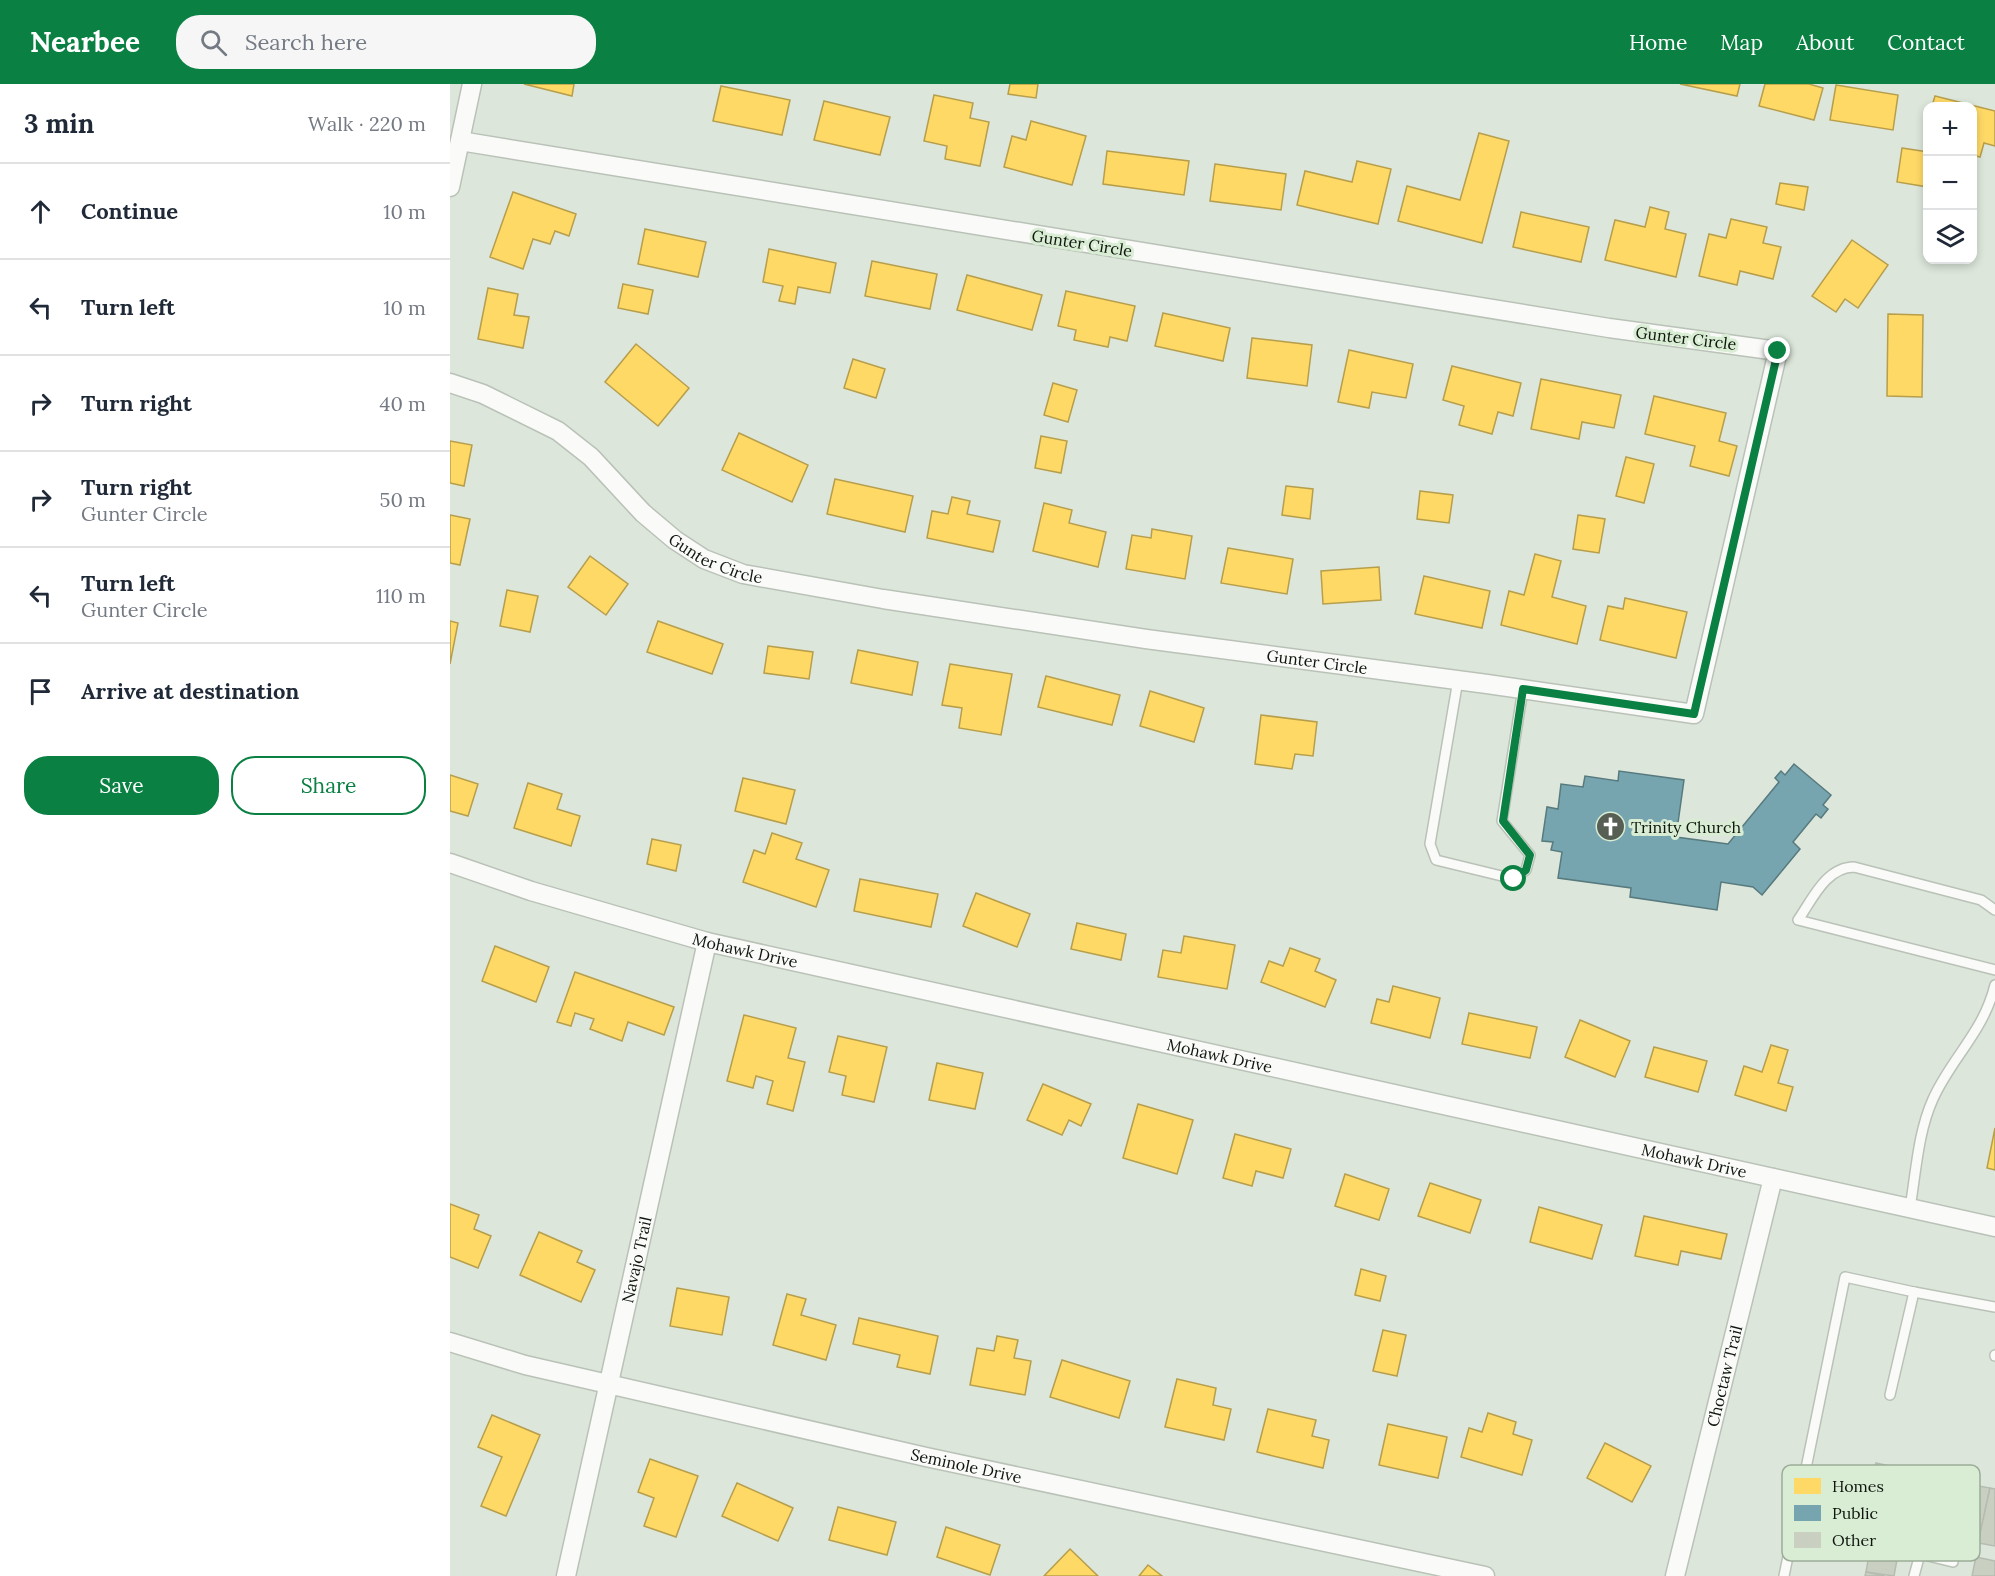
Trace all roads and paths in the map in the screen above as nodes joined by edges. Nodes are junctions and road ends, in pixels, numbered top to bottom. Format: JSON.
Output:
{"nodes":[{"id":1,"x":472,"y":84,"type":"edge"},
{"id":2,"x":460,"y":141,"type":"junction"},
{"id":3,"x":450,"y":187,"type":"edge"},
{"id":4,"x":450,"y":383,"type":"edge"},
{"id":5,"x":1458,"y":680,"type":"junction"},
{"id":6,"x":1523,"y":689,"type":"junction"},
{"id":7,"x":450,"y":863,"type":"edge"},
{"id":8,"x":1995,"y":910,"type":"edge"},
{"id":9,"x":707,"y":942,"type":"junction"},
{"id":10,"x":1995,"y":970,"type":"edge"},
{"id":11,"x":1995,"y":985,"type":"edge"},
{"id":12,"x":1773,"y":1178,"type":"junction"},
{"id":13,"x":1910,"y":1208,"type":"junction"},
{"id":14,"x":1995,"y":1227,"type":"edge"},
{"id":15,"x":1914,"y":1292,"type":"junction"},
{"id":16,"x":1995,"y":1307,"type":"edge"},
{"id":17,"x":450,"y":1342,"type":"edge"},
{"id":18,"x":609,"y":1383,"type":"junction"},
{"id":19,"x":1890,"y":1395,"type":"dead end"},
{"id":20,"x":1807,"y":1465,"type":"edge"},
{"id":21,"x":1787,"y":1561,"type":"edge"},
{"id":22,"x":1918,"y":1561,"type":"edge"},
{"id":23,"x":1949,"y":1561,"type":"edge"},
{"id":24,"x":1953,"y":1562,"type":"dead end"},
{"id":25,"x":566,"y":1576,"type":"edge"},
{"id":26,"x":1485,"y":1576,"type":"edge"},
{"id":27,"x":1675,"y":1576,"type":"edge"},
{"id":28,"x":1784,"y":1576,"type":"edge"},
{"id":29,"x":1914,"y":1576,"type":"edge"}],
"edges":[{"from":1,"to":2,"type":"street"},
{"from":2,"to":3,"type":"street"},
{"from":2,"to":6,"type":"street","name":"Gunter Circle"},
{"from":4,"to":5,"type":"street","name":"Gunter Circle"},
{"from":5,"to":6,"type":"street","name":"Gunter Circle"},
{"from":5,"to":6,"type":"lane"},
{"from":7,"to":9,"type":"street","name":"Mohawk Drive"},
{"from":8,"to":10,"type":"lane"},
{"from":9,"to":12,"type":"street","name":"Mohawk Drive"},
{"from":9,"to":18,"type":"street","name":"Navajo Trail"},
{"from":11,"to":13,"type":"lane"},
{"from":12,"to":13,"type":"street","name":"Mohawk Drive"},
{"from":12,"to":27,"type":"street","name":"Choctaw Trail"},
{"from":13,"to":14,"type":"street","name":"Mohawk Drive"},
{"from":15,"to":16,"type":"lane"},
{"from":15,"to":19,"type":"lane"},
{"from":15,"to":20,"type":"lane"},
{"from":17,"to":18,"type":"street","name":"Seminole Drive"},
{"from":18,"to":25,"type":"street","name":"Navajo Trail"},
{"from":18,"to":26,"type":"street","name":"Seminole Drive"},
{"from":21,"to":28,"type":"lane"},
{"from":22,"to":29,"type":"lane"},
{"from":23,"to":24,"type":"lane"}]}
